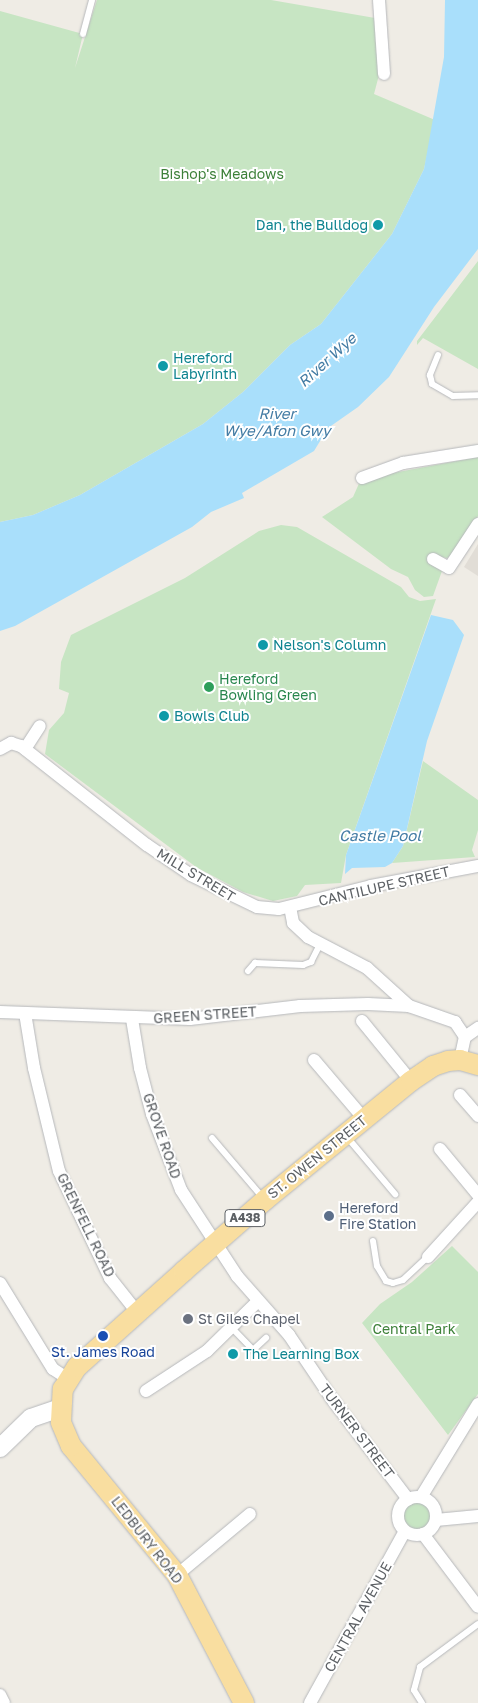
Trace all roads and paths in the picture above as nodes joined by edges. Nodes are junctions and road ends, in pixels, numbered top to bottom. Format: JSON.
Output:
{"nodes":[{"id":1,"x":92,"y":0,"type":"edge"},
{"id":2,"x":379,"y":0,"type":"edge"},
{"id":3,"x":84,"y":34,"type":"dead end"},
{"id":4,"x":384,"y":74,"type":"dead end"},
{"id":5,"x":438,"y":355,"type":"dead end"},
{"id":6,"x":478,"y":396,"type":"edge"},
{"id":7,"x":478,"y":451,"type":"edge"},
{"id":8,"x":362,"y":478,"type":"dead end"},
{"id":9,"x":478,"y":524,"type":"edge"},
{"id":10,"x":433,"y":559,"type":"dead end"},
{"id":11,"x":40,"y":726,"type":"dead end"},
{"id":12,"x":2,"y":743,"type":"edge"},
{"id":13,"x":25,"y":749,"type":"junction"},
{"id":14,"x":478,"y":866,"type":"edge"},
{"id":15,"x":290,"y":907,"type":"junction"},
{"id":16,"x":320,"y":944,"type":"junction"},
{"id":17,"x":248,"y":971,"type":"dead end"},
{"id":18,"x":380,"y":980,"type":"junction"},
{"id":19,"x":368,"y":1004,"type":"junction"},
{"id":20,"x":409,"y":1006,"type":"junction"},
{"id":21,"x":0,"y":1012,"type":"edge"},
{"id":22,"x":25,"y":1013,"type":"junction"},
{"id":23,"x":132,"y":1019,"type":"junction"},
{"id":24,"x":362,"y":1021,"type":"dead end"},
{"id":25,"x":478,"y":1028,"type":"edge"},
{"id":26,"x":465,"y":1037,"type":"junction"},
{"id":27,"x":314,"y":1060,"type":"dead end"},
{"id":28,"x":469,"y":1062,"type":"edge"},
{"id":29,"x":411,"y":1081,"type":"junction"},
{"id":30,"x":460,"y":1095,"type":"dead end"},
{"id":31,"x":478,"y":1116,"type":"edge"},
{"id":32,"x":364,"y":1119,"type":"junction"},
{"id":33,"x":345,"y":1134,"type":"junction"},
{"id":34,"x":212,"y":1138,"type":"dead end"},
{"id":35,"x":440,"y":1149,"type":"dead end"},
{"id":36,"x":395,"y":1194,"type":"dead end"},
{"id":37,"x":478,"y":1196,"type":"edge"},
{"id":38,"x":265,"y":1200,"type":"junction"},
{"id":39,"x":478,"y":1202,"type":"edge"},
{"id":40,"x":373,"y":1241,"type":"dead end"},
{"id":41,"x":214,"y":1245,"type":"junction"},
{"id":42,"x":428,"y":1257,"type":"joint"},
{"id":43,"x":0,"y":1283,"type":"edge"},
{"id":44,"x":257,"y":1302,"type":"junction"},
{"id":45,"x":137,"y":1312,"type":"junction"},
{"id":46,"x":231,"y":1327,"type":"junction"},
{"id":47,"x":266,"y":1338,"type":"dead end"},
{"id":48,"x":67,"y":1378,"type":"junction"},
{"id":49,"x":146,"y":1391,"type":"dead end"},
{"id":50,"x":478,"y":1404,"type":"edge"},
{"id":51,"x":60,"y":1408,"type":"junction"},
{"id":52,"x":0,"y":1448,"type":"edge"},
{"id":53,"x":414,"y":1498,"type":"junction"},
{"id":54,"x":250,"y":1514,"type":"dead end"},
{"id":55,"x":478,"y":1516,"type":"edge"},
{"id":56,"x":436,"y":1520,"type":"junction"},
{"id":57,"x":405,"y":1531,"type":"junction"},
{"id":58,"x":423,"y":1534,"type":"junction"},
{"id":59,"x":177,"y":1575,"type":"junction"},
{"id":60,"x":478,"y":1607,"type":"edge"},
{"id":61,"x":478,"y":1624,"type":"edge"},
{"id":62,"x":0,"y":1695,"type":"edge"},
{"id":63,"x":4,"y":1703,"type":"edge"},
{"id":64,"x":244,"y":1703,"type":"edge"},
{"id":65,"x":310,"y":1703,"type":"edge"},
{"id":66,"x":422,"y":1703,"type":"edge"}],
"edges":[{"from":1,"to":3,"type":"lane"},
{"from":2,"to":4,"type":"street"},
{"from":5,"to":6,"type":"lane"},
{"from":7,"to":8,"type":"street"},
{"from":9,"to":10,"type":"street"},
{"from":11,"to":13,"type":"street"},
{"from":12,"to":13,"type":"street"},
{"from":13,"to":15,"type":"street","name":"MILL STREET"},
{"from":14,"to":15,"type":"street","name":"CANTILUPE STREET"},
{"from":15,"to":16,"type":"street"},
{"from":16,"to":17,"type":"lane"},
{"from":16,"to":18,"type":"street"},
{"from":18,"to":19,"type":"street"},
{"from":18,"to":20,"type":"street"},
{"from":19,"to":20,"type":"street","name":"GREEN STREET"},
{"from":19,"to":23,"type":"street","name":"GREEN STREET"},
{"from":20,"to":26,"type":"street"},
{"from":21,"to":22,"type":"street","name":"GREEN STREET"},
{"from":22,"to":23,"type":"street","name":"GREEN STREET"},
{"from":22,"to":45,"type":"street","name":"GRENFELL ROAD"},
{"from":23,"to":41,"type":"street","name":"GROVE ROAD"},
{"from":24,"to":29,"type":"street"},
{"from":25,"to":26,"type":"street"},
{"from":26,"to":28,"type":"street","name":"ST. OWEN STREET"},
{"from":27,"to":32,"type":"street"},
{"from":28,"to":29,"type":"highway","name":"ST. OWEN STREET","number":"A438"},
{"from":29,"to":32,"type":"highway","name":"ST. OWEN STREET","number":"A438"},
{"from":30,"to":31,"type":"street"},
{"from":32,"to":33,"type":"highway","name":"ST. OWEN STREET","number":"A438"},
{"from":33,"to":36,"type":"lane"},
{"from":33,"to":38,"type":"highway","name":"ST. OWEN STREET","number":"A438"},
{"from":34,"to":38,"type":"lane"},
{"from":35,"to":37,"type":"street"},
{"from":38,"to":41,"type":"highway","name":"ST. OWEN STREET","number":"A438"},
{"from":39,"to":42,"type":"street"},
{"from":40,"to":42,"type":"lane"},
{"from":41,"to":44,"type":"street","name":"TURNER STREET"},
{"from":41,"to":45,"type":"highway","name":"ST. OWEN STREET","number":"A438"},
{"from":43,"to":48,"type":"street"},
{"from":44,"to":46,"type":"street"},
{"from":44,"to":53,"type":"street","name":"TURNER STREET"},
{"from":45,"to":48,"type":"highway","name":"ST. OWEN STREET","number":"A438"},
{"from":46,"to":47,"type":"lane"},
{"from":46,"to":49,"type":"street"},
{"from":48,"to":51,"type":"highway"},
{"from":50,"to":53,"type":"street"},
{"from":51,"to":52,"type":"main road"},
{"from":51,"to":59,"type":"highway","name":"LEDBURY ROAD"},
{"from":53,"to":56,"type":"street"},
{"from":53,"to":57,"type":"street"},
{"from":54,"to":59,"type":"street"},
{"from":55,"to":56,"type":"street"},
{"from":56,"to":58,"type":"street"},
{"from":57,"to":58,"type":"street"},
{"from":57,"to":65,"type":"street","name":"CENTRAL AVENUE"},
{"from":58,"to":60,"type":"street"},
{"from":59,"to":64,"type":"highway","name":"LEDBURY ROAD"},
{"from":61,"to":66,"type":"lane"},
{"from":62,"to":63,"type":"street"}]}
